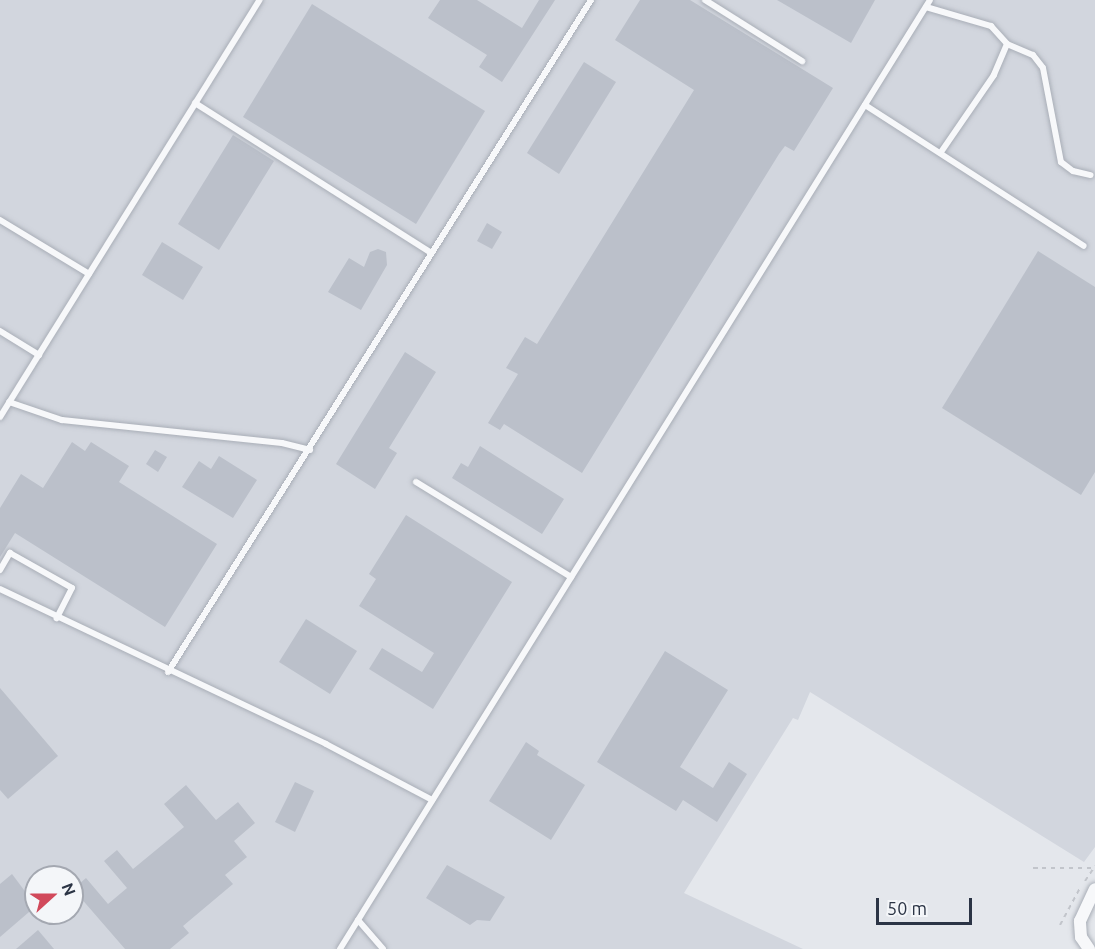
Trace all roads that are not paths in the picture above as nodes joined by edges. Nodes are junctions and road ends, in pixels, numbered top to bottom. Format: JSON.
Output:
{"nodes":[{"id":1,"x":260,"y":0,"type":"edge"},
{"id":2,"x":591,"y":0,"type":"edge"},
{"id":3,"x":705,"y":0,"type":"edge"},
{"id":4,"x":930,"y":0,"type":"edge"},
{"id":5,"x":926,"y":7,"type":"junction"},
{"id":6,"x":1007,"y":44,"type":"junction"},
{"id":7,"x":802,"y":61,"type":"dead end"},
{"id":8,"x":195,"y":103,"type":"junction"},
{"id":9,"x":865,"y":105,"type":"junction"},
{"id":10,"x":941,"y":152,"type":"junction"},
{"id":11,"x":1091,"y":175,"type":"dead end"},
{"id":12,"x":0,"y":220,"type":"edge"},
{"id":13,"x":1084,"y":246,"type":"dead end"},
{"id":14,"x":431,"y":253,"type":"junction"},
{"id":15,"x":89,"y":273,"type":"junction"},
{"id":16,"x":0,"y":331,"type":"edge"},
{"id":17,"x":39,"y":355,"type":"junction"},
{"id":18,"x":9,"y":402,"type":"junction"},
{"id":19,"x":0,"y":417,"type":"edge"},
{"id":20,"x":310,"y":450,"type":"junction"},
{"id":21,"x":416,"y":482,"type":"dead end"},
{"id":22,"x":0,"y":570,"type":"edge"},
{"id":23,"x":571,"y":577,"type":"junction"},
{"id":24,"x":0,"y":589,"type":"edge"},
{"id":25,"x":57,"y":618,"type":"junction"},
{"id":26,"x":168,"y":672,"type":"junction"},
{"id":27,"x":432,"y":800,"type":"junction"},
{"id":28,"x":1095,"y":889,"type":"edge"},
{"id":29,"x":358,"y":920,"type":"junction"},
{"id":30,"x":1086,"y":948,"type":"edge"},
{"id":31,"x":340,"y":949,"type":"edge"},
{"id":32,"x":383,"y":949,"type":"edge"}],
"edges":[{"from":1,"to":8,"type":"lane"},
{"from":2,"to":14,"type":"lane"},
{"from":3,"to":7,"type":"lane"},
{"from":4,"to":5,"type":"lane"},
{"from":5,"to":6,"type":"lane"},
{"from":5,"to":9,"type":"lane"},
{"from":6,"to":10,"type":"lane"},
{"from":6,"to":11,"type":"lane"},
{"from":8,"to":14,"type":"lane"},
{"from":8,"to":15,"type":"lane"},
{"from":9,"to":10,"type":"lane"},
{"from":9,"to":23,"type":"lane"},
{"from":10,"to":13,"type":"lane"},
{"from":12,"to":15,"type":"lane"},
{"from":14,"to":20,"type":"lane"},
{"from":15,"to":17,"type":"lane"},
{"from":16,"to":17,"type":"lane"},
{"from":17,"to":18,"type":"lane"},
{"from":18,"to":19,"type":"lane"},
{"from":18,"to":20,"type":"lane"},
{"from":20,"to":26,"type":"lane"},
{"from":21,"to":23,"type":"lane"},
{"from":22,"to":25,"type":"lane"},
{"from":23,"to":27,"type":"lane"},
{"from":24,"to":25,"type":"lane"},
{"from":25,"to":26,"type":"lane"},
{"from":26,"to":27,"type":"lane"},
{"from":27,"to":29,"type":"lane"},
{"from":28,"to":30,"type":"street"},
{"from":29,"to":31,"type":"lane"},
{"from":29,"to":32,"type":"lane"}]}
